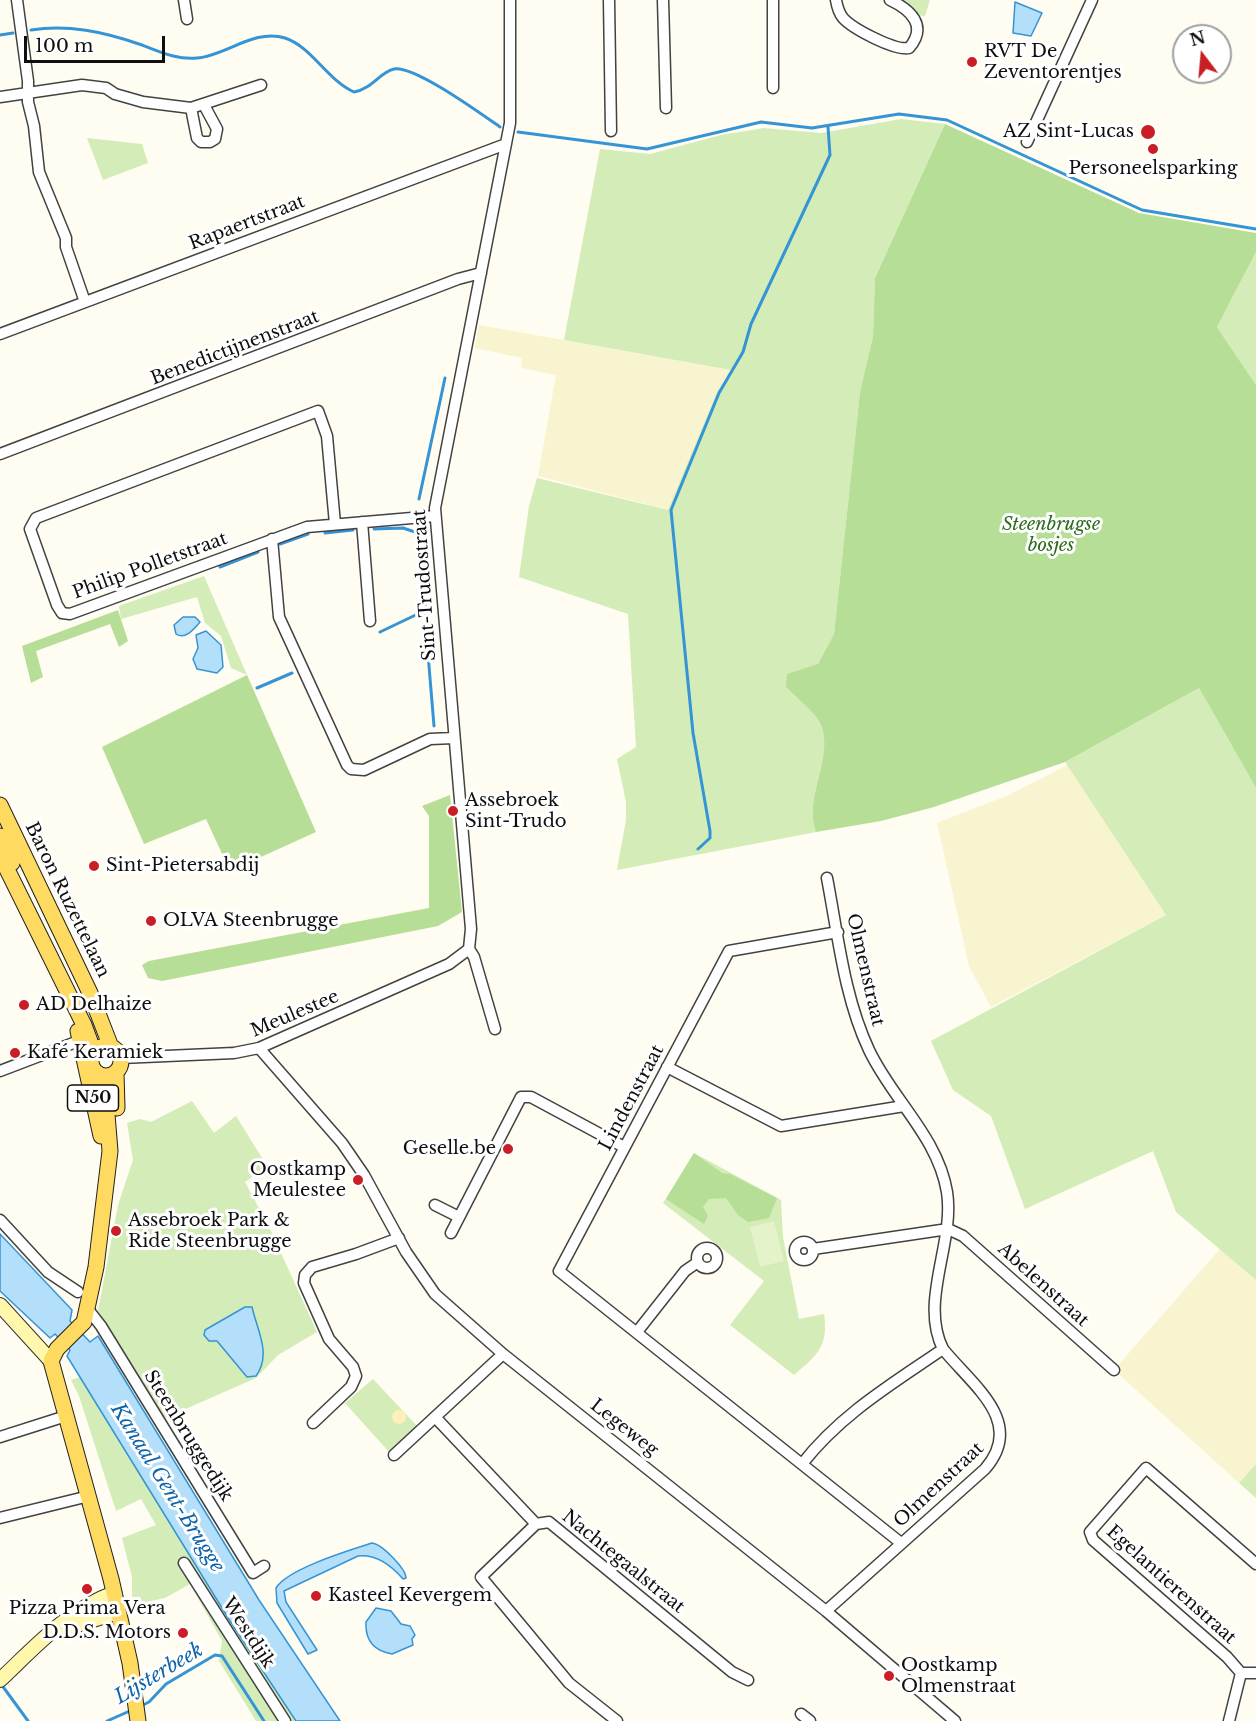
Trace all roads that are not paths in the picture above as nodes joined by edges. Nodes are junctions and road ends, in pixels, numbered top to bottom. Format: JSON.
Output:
{"nodes":[{"id":1,"x":17,"y":0,"type":"edge"},
{"id":2,"x":184,"y":0,"type":"edge"},
{"id":3,"x":510,"y":0,"type":"edge"},
{"id":4,"x":609,"y":0,"type":"edge"},
{"id":5,"x":663,"y":0,"type":"edge"},
{"id":6,"x":773,"y":0,"type":"edge"},
{"id":7,"x":836,"y":0,"type":"edge"},
{"id":8,"x":890,"y":0,"type":"edge"},
{"id":9,"x":1092,"y":0,"type":"edge"},
{"id":10,"x":186,"y":19,"type":"dead end"},
{"id":11,"x":261,"y":85,"type":"dead end"},
{"id":12,"x":773,"y":88,"type":"dead end"},
{"id":13,"x":28,"y":93,"type":"junction"},
{"id":14,"x":0,"y":97,"type":"edge"},
{"id":15,"x":204,"y":105,"type":"junction"},
{"id":16,"x":191,"y":108,"type":"junction"},
{"id":17,"x":666,"y":108,"type":"dead end"},
{"id":18,"x":611,"y":131,"type":"dead end"},
{"id":19,"x":1027,"y":142,"type":"dead end"},
{"id":20,"x":506,"y":144,"type":"junction"},
{"id":21,"x":481,"y":273,"type":"junction"},
{"id":22,"x":85,"y":302,"type":"junction"},
{"id":23,"x":0,"y":334,"type":"edge"},
{"id":24,"x":0,"y":454,"type":"edge"},
{"id":25,"x":435,"y":516,"type":"junction"},
{"id":26,"x":362,"y":522,"type":"junction"},
{"id":27,"x":335,"y":524,"type":"junction"},
{"id":28,"x":272,"y":539,"type":"junction"},
{"id":29,"x":370,"y":621,"type":"dead end"},
{"id":30,"x":454,"y":738,"type":"junction"},
{"id":31,"x":0,"y":805,"type":"edge"},
{"id":32,"x":0,"y":836,"type":"edge"},
{"id":33,"x":0,"y":855,"type":"edge"},
{"id":34,"x":827,"y":878,"type":"dead end"},
{"id":35,"x":15,"y":882,"type":"junction"},
{"id":36,"x":838,"y":932,"type":"junction"},
{"id":37,"x":469,"y":950,"type":"junction"},
{"id":38,"x":70,"y":999,"type":"junction"},
{"id":39,"x":495,"y":1029,"type":"dead end"},
{"id":40,"x":76,"y":1042,"type":"dead end"},
{"id":41,"x":259,"y":1048,"type":"junction"},
{"id":42,"x":94,"y":1052,"type":"junction"},
{"id":43,"x":116,"y":1059,"type":"junction"},
{"id":44,"x":667,"y":1067,"type":"junction"},
{"id":45,"x":0,"y":1071,"type":"edge"},
{"id":46,"x":98,"y":1074,"type":"junction"},
{"id":47,"x":904,"y":1106,"type":"junction"},
{"id":48,"x":624,"y":1147,"type":"junction"},
{"id":49,"x":104,"y":1199,"type":"junction"},
{"id":50,"x":435,"y":1205,"type":"dead end"},
{"id":51,"x":459,"y":1217,"type":"junction"},
{"id":52,"x":0,"y":1220,"type":"edge"},
{"id":53,"x":948,"y":1229,"type":"junction"},
{"id":54,"x":451,"y":1233,"type":"dead end"},
{"id":55,"x":399,"y":1238,"type":"junction"},
{"id":56,"x":813,"y":1249,"type":"dead end"},
{"id":57,"x":698,"y":1262,"type":"dead end"},
{"id":58,"x":78,"y":1292,"type":"dead end"},
{"id":59,"x":0,"y":1305,"type":"edge"},
{"id":60,"x":87,"y":1308,"type":"junction"},
{"id":61,"x":637,"y":1332,"type":"junction"},
{"id":62,"x":943,"y":1349,"type":"junction"},
{"id":63,"x":503,"y":1353,"type":"junction"},
{"id":64,"x":51,"y":1361,"type":"junction"},
{"id":65,"x":1114,"y":1370,"type":"dead end"},
{"id":66,"x":66,"y":1416,"type":"junction"},
{"id":67,"x":435,"y":1417,"type":"junction"},
{"id":68,"x":313,"y":1423,"type":"dead end"},
{"id":69,"x":0,"y":1437,"type":"edge"},
{"id":70,"x":394,"y":1455,"type":"dead end"},
{"id":71,"x":802,"y":1464,"type":"junction"},
{"id":72,"x":87,"y":1490,"type":"junction"},
{"id":73,"x":0,"y":1518,"type":"edge"},
{"id":74,"x":536,"y":1524,"type":"junction"},
{"id":75,"x":901,"y":1543,"type":"junction"},
{"id":76,"x":184,"y":1563,"type":"dead end"},
{"id":77,"x":1256,"y":1564,"type":"edge"},
{"id":78,"x":264,"y":1566,"type":"dead end"},
{"id":79,"x":114,"y":1593,"type":"junction"},
{"id":80,"x":826,"y":1611,"type":"junction"},
{"id":81,"x":118,"y":1612,"type":"junction"},
{"id":82,"x":43,"y":1640,"type":"junction"},
{"id":83,"x":1241,"y":1673,"type":"junction"},
{"id":84,"x":1256,"y":1673,"type":"edge"},
{"id":85,"x":2,"y":1678,"type":"edge"},
{"id":86,"x":748,"y":1680,"type":"dead end"},
{"id":87,"x":138,"y":1719,"type":"edge"},
{"id":88,"x":285,"y":1721,"type":"edge"},
{"id":89,"x":617,"y":1721,"type":"edge"},
{"id":90,"x":955,"y":1721,"type":"edge"},
{"id":91,"x":1229,"y":1721,"type":"edge"}],
"edges":[{"from":1,"to":13,"type":"street"},
{"from":2,"to":10,"type":"street"},
{"from":3,"to":20,"type":"street","name":"Sint-Trudostraat"},
{"from":4,"to":18,"type":"street"},
{"from":5,"to":17,"type":"street"},
{"from":6,"to":12,"type":"street"},
{"from":7,"to":8,"type":"street"},
{"from":9,"to":19,"type":"street"},
{"from":11,"to":15,"type":"street"},
{"from":13,"to":14,"type":"street"},
{"from":13,"to":16,"type":"street"},
{"from":13,"to":22,"type":"street"},
{"from":15,"to":16,"type":"street"},
{"from":15,"to":16,"type":"street"},
{"from":20,"to":21,"type":"street","name":"Sint-Trudostraat"},
{"from":20,"to":22,"type":"street","name":"Rapaertstraat"},
{"from":21,"to":24,"type":"street","name":"Benedictijnenstraat"},
{"from":21,"to":25,"type":"street","name":"Sint-Trudostraat"},
{"from":22,"to":23,"type":"street","name":"Rapaertstraat"},
{"from":25,"to":26,"type":"street","name":"Philip Polletstraat"},
{"from":25,"to":30,"type":"street","name":"Sint-Trudostraat"},
{"from":26,"to":27,"type":"street","name":"Philip Polletstraat"},
{"from":26,"to":29,"type":"street"},
{"from":27,"to":28,"type":"street","name":"Philip Polletstraat"},
{"from":27,"to":28,"type":"street","name":"Philip Polletstraat"},
{"from":28,"to":30,"type":"street"},
{"from":30,"to":37,"type":"street","name":"Sint-Trudostraat"},
{"from":31,"to":43,"type":"main road","name":"Baron Ruzettelaan","number":"N50"},
{"from":32,"to":35,"type":"main road","name":"Baron Ruzettelaan","number":"N50"},
{"from":33,"to":35,"type":"main road","name":"Baron Ruzettelaan","number":"N50"},
{"from":34,"to":36,"type":"street","name":"Olmenstraat"},
{"from":35,"to":38,"type":"main road","name":"Baron Ruzettelaan","number":"N50"},
{"from":36,"to":44,"type":"street","name":"Lindenstraat"},
{"from":36,"to":47,"type":"street","name":"Olmenstraat"},
{"from":37,"to":39,"type":"street"},
{"from":37,"to":41,"type":"street","name":"Meulestee"},
{"from":38,"to":42,"type":"main road","name":"Baron Ruzettelaan","number":"N50"},
{"from":38,"to":49,"type":"main road","name":"Baron Ruzettelaan","number":"N50"},
{"from":40,"to":45,"type":"street"},
{"from":41,"to":43,"type":"street","name":"Meulestee"},
{"from":41,"to":55,"type":"street","name":"Legeweg"},
{"from":42,"to":43,"type":"main road"},
{"from":42,"to":46,"type":"main road","number":"N50"},
{"from":43,"to":46,"type":"main road","number":"N50"},
{"from":43,"to":49,"type":"main road","name":"Baron Ruzettelaan","number":"N50"},
{"from":44,"to":47,"type":"street"},
{"from":44,"to":48,"type":"street","name":"Lindenstraat"},
{"from":46,"to":49,"type":"main road","name":"Baron Ruzettelaan","number":"N50"},
{"from":47,"to":53,"type":"street","name":"Olmenstraat"},
{"from":48,"to":51,"type":"street"},
{"from":48,"to":61,"type":"street","name":"Lindenstraat"},
{"from":49,"to":60,"type":"main road","name":"Baron Ruzettelaan","number":"N50"},
{"from":50,"to":51,"type":"street"},
{"from":51,"to":54,"type":"street"},
{"from":52,"to":58,"type":"street"},
{"from":53,"to":56,"type":"street"},
{"from":53,"to":62,"type":"street","name":"Olmenstraat"},
{"from":53,"to":65,"type":"street","name":"Abelenstraat"},
{"from":55,"to":63,"type":"street","name":"Legeweg"},
{"from":55,"to":68,"type":"street"},
{"from":57,"to":61,"type":"street"},
{"from":59,"to":64,"type":"main road"},
{"from":60,"to":64,"type":"main road","name":"Baron Ruzettelaan","number":"N50"},
{"from":60,"to":78,"type":"street","name":"Steenbruggedijk"},
{"from":61,"to":71,"type":"street","name":"Lindenstraat"},
{"from":62,"to":71,"type":"street"},
{"from":62,"to":75,"type":"street","name":"Olmenstraat"},
{"from":63,"to":67,"type":"street"},
{"from":63,"to":80,"type":"street","name":"Legeweg"},
{"from":64,"to":66,"type":"main road"},
{"from":66,"to":69,"type":"street"},
{"from":66,"to":72,"type":"main road"},
{"from":67,"to":70,"type":"street"},
{"from":67,"to":74,"type":"street","name":"Nachtegaalstraat"},
{"from":71,"to":75,"type":"street","name":"Lindenstraat"},
{"from":72,"to":73,"type":"street"},
{"from":72,"to":79,"type":"main road"},
{"from":74,"to":86,"type":"street","name":"Nachtegaalstraat"},
{"from":74,"to":89,"type":"street"},
{"from":75,"to":80,"type":"street","name":"Olmenstraat"},
{"from":76,"to":88,"type":"street","name":"Westdijk"},
{"from":77,"to":83,"type":"street","name":"Egelantierenstraat"},
{"from":79,"to":81,"type":"main road"},
{"from":79,"to":82,"type":"main road"},
{"from":80,"to":90,"type":"street","name":"Legeweg"},
{"from":81,"to":82,"type":"main road"},
{"from":81,"to":87,"type":"main road"},
{"from":82,"to":85,"type":"main road"},
{"from":83,"to":84,"type":"street"},
{"from":83,"to":91,"type":"street"}]}
